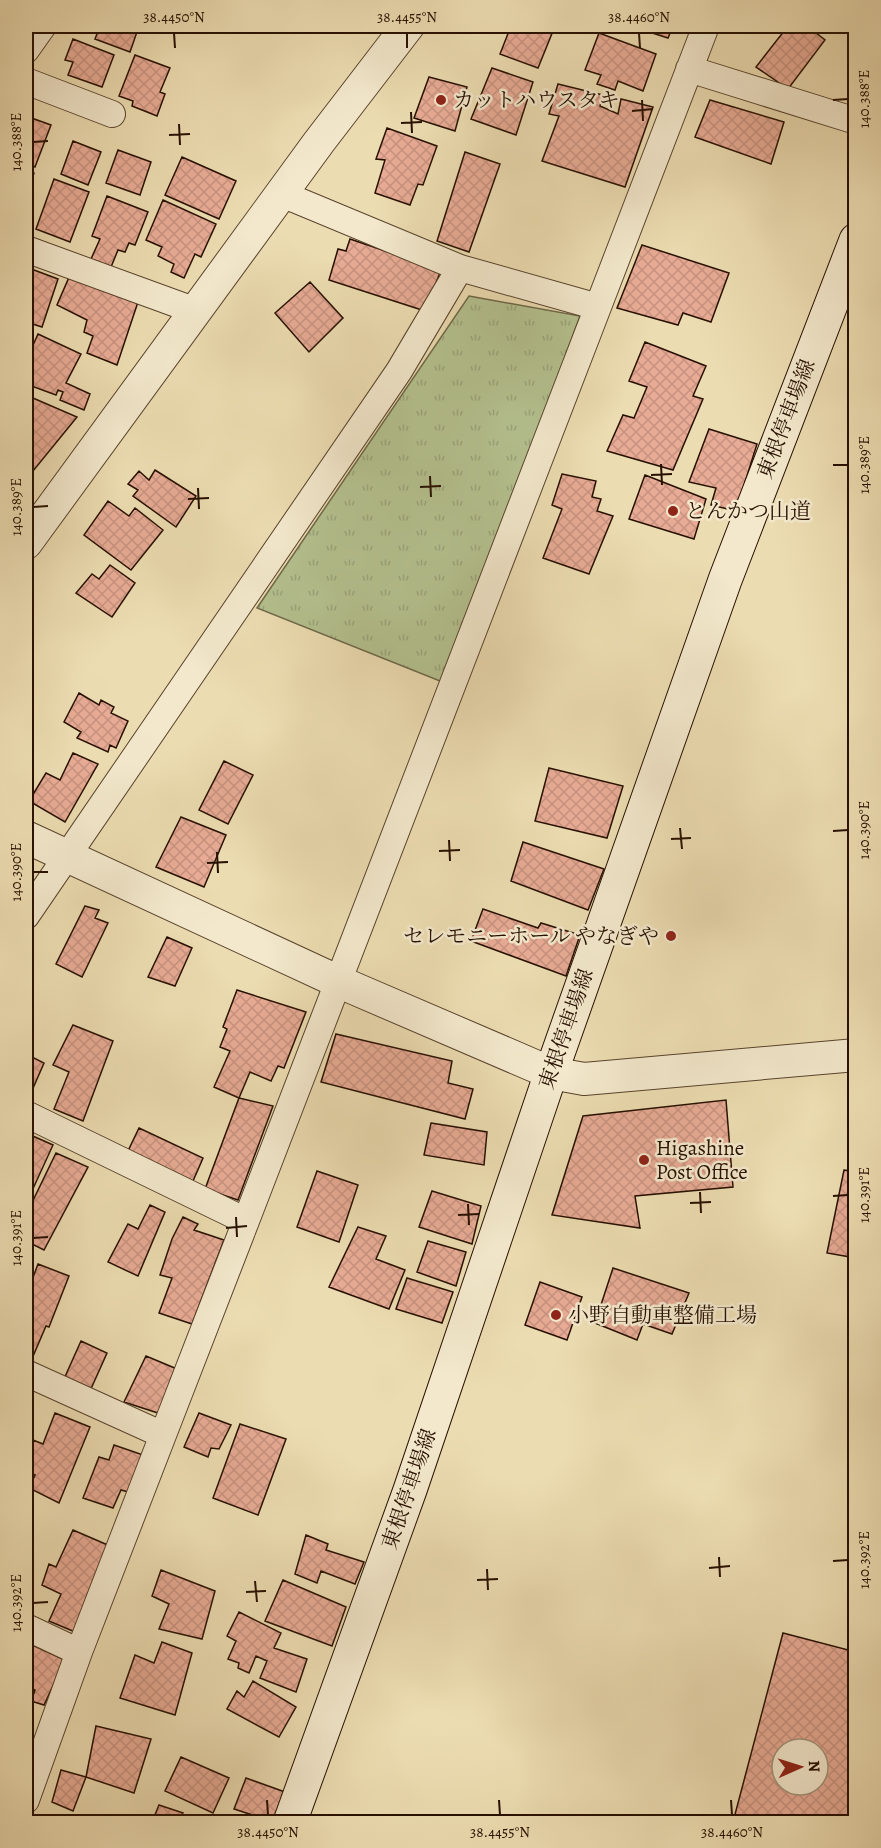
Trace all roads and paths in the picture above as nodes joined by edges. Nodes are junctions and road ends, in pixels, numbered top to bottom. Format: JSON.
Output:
{"nodes":[{"id":1,"x":43,"y":26,"type":"edge"},
{"id":2,"x":408,"y":26,"type":"edge"},
{"id":3,"x":706,"y":26,"type":"edge"},
{"id":4,"x":26,"y":50,"type":"edge"},
{"id":5,"x":689,"y":69,"type":"junction"},
{"id":6,"x":26,"y":81,"type":"edge"},
{"id":7,"x":112,"y":114,"type":"dead end"},
{"id":8,"x":855,"y":121,"type":"edge"},
{"id":9,"x":281,"y":195,"type":"junction"},
{"id":10,"x":855,"y":240,"type":"edge"},
{"id":11,"x":26,"y":249,"type":"edge"},
{"id":12,"x":460,"y":268,"type":"junction"},
{"id":13,"x":598,"y":307,"type":"junction"},
{"id":14,"x":196,"y":311,"type":"junction"},
{"id":15,"x":26,"y":543,"type":"edge"},
{"id":16,"x":26,"y":837,"type":"edge"},
{"id":17,"x":67,"y":857,"type":"junction"},
{"id":18,"x":26,"y":916,"type":"edge"},
{"id":19,"x":337,"y":981,"type":"junction"},
{"id":20,"x":855,"y":1055,"type":"edge"},
{"id":21,"x":551,"y":1073,"type":"junction"},
{"id":22,"x":26,"y":1114,"type":"edge"},
{"id":23,"x":246,"y":1221,"type":"junction"},
{"id":24,"x":26,"y":1373,"type":"edge"},
{"id":25,"x":163,"y":1435,"type":"junction"},
{"id":26,"x":26,"y":1627,"type":"edge"},
{"id":27,"x":80,"y":1652,"type":"junction"},
{"id":28,"x":26,"y":1800,"type":"edge"},
{"id":29,"x":290,"y":1822,"type":"edge"}],
"edges":[{"from":1,"to":4,"type":"street"},
{"from":2,"to":9,"type":"street"},
{"from":3,"to":5,"type":"street"},
{"from":5,"to":8,"type":"street"},
{"from":5,"to":13,"type":"street"},
{"from":6,"to":7,"type":"street"},
{"from":9,"to":12,"type":"street"},
{"from":9,"to":14,"type":"street"},
{"from":10,"to":21,"type":"main road","name":"東根停車場線"},
{"from":11,"to":14,"type":"street"},
{"from":12,"to":13,"type":"street"},
{"from":12,"to":17,"type":"street"},
{"from":13,"to":19,"type":"street"},
{"from":14,"to":15,"type":"street"},
{"from":16,"to":17,"type":"street"},
{"from":17,"to":18,"type":"street"},
{"from":17,"to":19,"type":"street"},
{"from":19,"to":21,"type":"street"},
{"from":19,"to":23,"type":"street"},
{"from":20,"to":21,"type":"street"},
{"from":21,"to":29,"type":"main road","name":"東根停車場線"},
{"from":22,"to":23,"type":"street"},
{"from":23,"to":25,"type":"street"},
{"from":24,"to":25,"type":"street"},
{"from":25,"to":27,"type":"street"},
{"from":26,"to":27,"type":"street"},
{"from":27,"to":28,"type":"street"}]}
